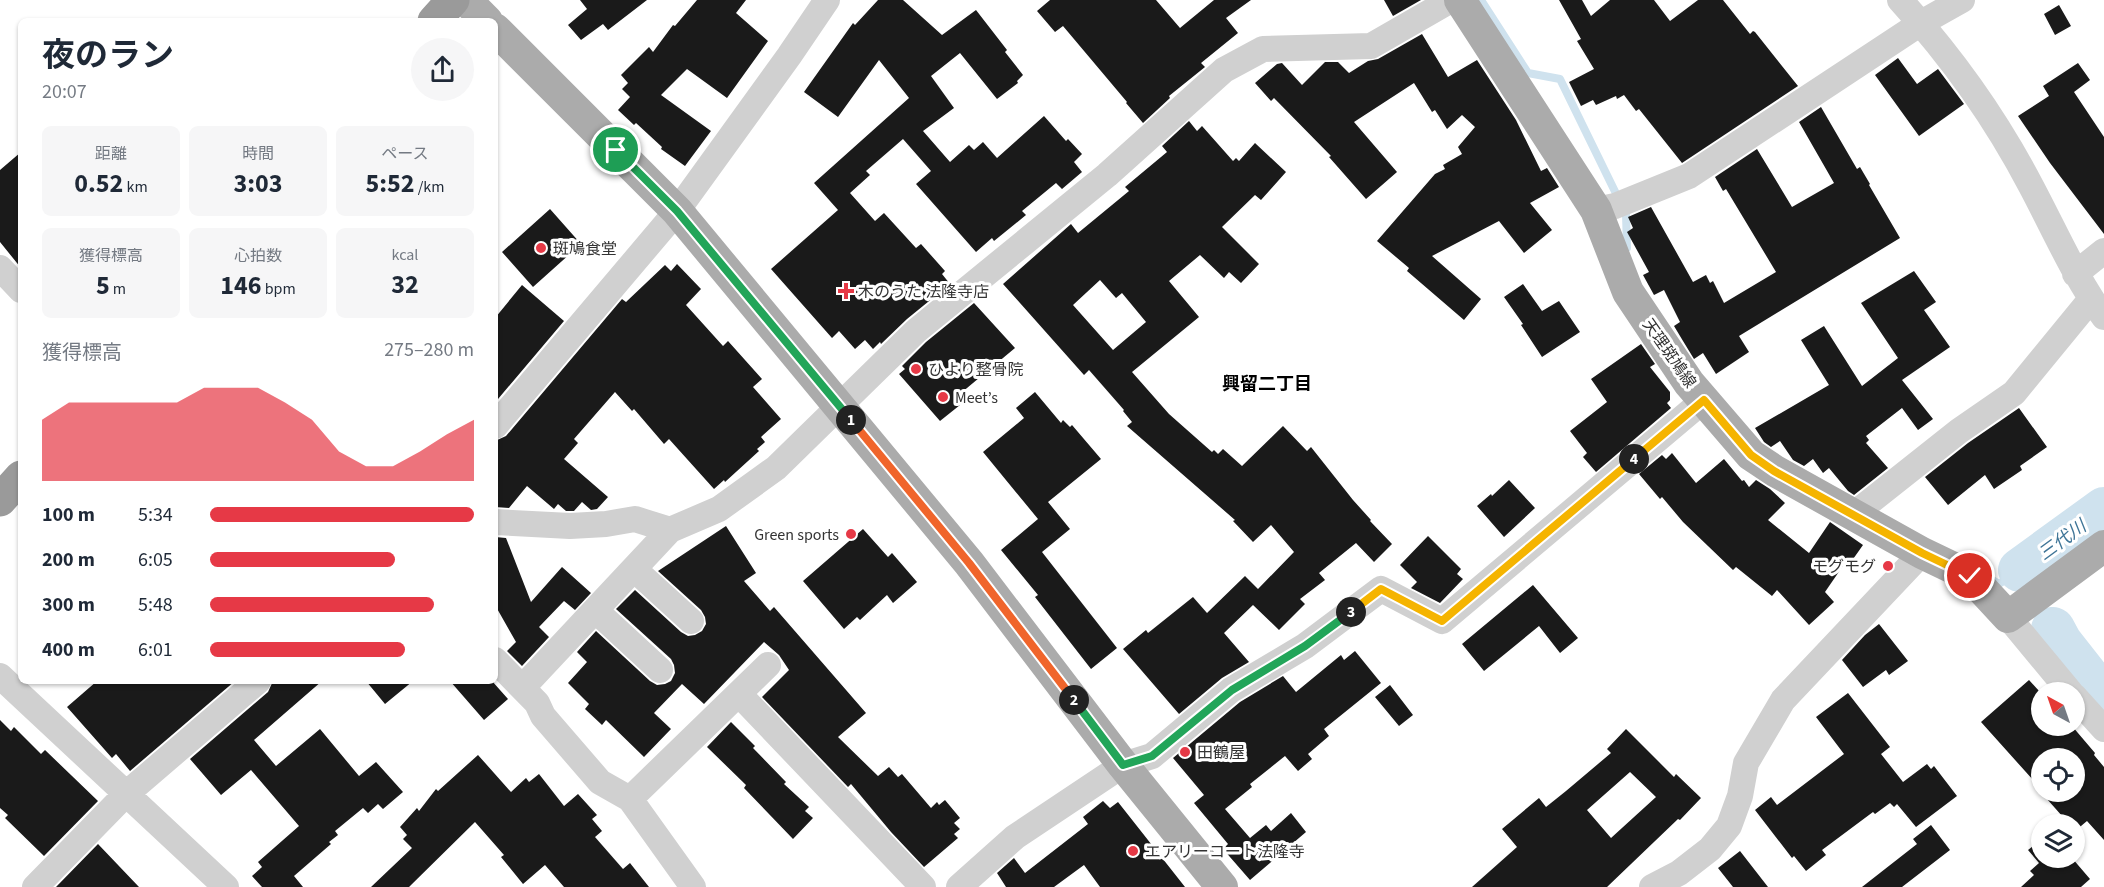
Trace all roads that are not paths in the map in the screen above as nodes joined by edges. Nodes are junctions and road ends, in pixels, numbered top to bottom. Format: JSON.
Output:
{"nodes":[{"id":1,"x":453,"y":0,"type":"edge"},
{"id":2,"x":466,"y":0,"type":"edge"},
{"id":3,"x":827,"y":0,"type":"edge"},
{"id":4,"x":1451,"y":0,"type":"edge"},
{"id":5,"x":1460,"y":0,"type":"edge"},
{"id":6,"x":1900,"y":0,"type":"edge"},
{"id":7,"x":1962,"y":0,"type":"edge"},
{"id":8,"x":437,"y":18,"type":"edge"},
{"id":9,"x":484,"y":18,"type":"edge"},
{"id":10,"x":1921,"y":23,"type":"junction"},
{"id":11,"x":498,"y":32,"type":"edge"},
{"id":12,"x":1605,"y":208,"type":"junction"},
{"id":13,"x":677,"y":211,"type":"junction"},
{"id":14,"x":2104,"y":251,"type":"edge"},
{"id":15,"x":0,"y":268,"type":"edge"},
{"id":16,"x":2075,"y":274,"type":"junction"},
{"id":17,"x":18,"y":287,"type":"edge"},
{"id":18,"x":2097,"y":308,"type":"edge"},
{"id":19,"x":1704,"y":400,"type":"junction"},
{"id":20,"x":840,"y":406,"type":"junction"},
{"id":21,"x":498,"y":422,"type":"edge"},
{"id":22,"x":18,"y":480,"type":"edge"},
{"id":23,"x":0,"y":500,"type":"edge"},
{"id":24,"x":1853,"y":515,"type":"junction"},
{"id":25,"x":498,"y":522,"type":"edge"},
{"id":26,"x":670,"y":530,"type":"junction"},
{"id":27,"x":2104,"y":546,"type":"edge"},
{"id":28,"x":1922,"y":553,"type":"junction"},
{"id":29,"x":634,"y":569,"type":"junction"},
{"id":30,"x":595,"y":610,"type":"junction"},
{"id":31,"x":2008,"y":617,"type":"junction"},
{"id":32,"x":691,"y":621,"type":"dead end"},
{"id":33,"x":498,"y":663,"type":"edge"},
{"id":34,"x":768,"y":665,"type":"dead end"},
{"id":35,"x":660,"y":670,"type":"dead end"},
{"id":36,"x":0,"y":676,"type":"edge"},
{"id":37,"x":2062,"y":682,"type":"edge"},
{"id":38,"x":254,"y":684,"type":"edge"},
{"id":39,"x":523,"y":687,"type":"junction"},
{"id":40,"x":739,"y":694,"type":"junction"},
{"id":41,"x":2085,"y":708,"type":"edge"},
{"id":42,"x":2104,"y":729,"type":"edge"},
{"id":43,"x":1123,"y":765,"type":"junction"},
{"id":44,"x":126,"y":794,"type":"junction"},
{"id":45,"x":630,"y":799,"type":"junction"},
{"id":46,"x":971,"y":883,"type":"edge"},
{"id":47,"x":35,"y":887,"type":"edge"},
{"id":48,"x":226,"y":887,"type":"edge"},
{"id":49,"x":693,"y":887,"type":"edge"},
{"id":50,"x":923,"y":887,"type":"edge"},
{"id":51,"x":1222,"y":887,"type":"edge"},
{"id":52,"x":1652,"y":887,"type":"edge"}],
"edges":[{"from":1,"to":8,"type":"highway"},
{"from":2,"to":9,"type":"main road"},
{"from":3,"to":13,"type":"street"},
{"from":4,"to":20,"type":"street"},
{"from":5,"to":12,"type":"main road","name":"天理斑鳩線"},
{"from":6,"to":10,"type":"street"},
{"from":7,"to":10,"type":"street"},
{"from":10,"to":12,"type":"street"},
{"from":10,"to":16,"type":"street"},
{"from":11,"to":13,"type":"main road"},
{"from":12,"to":19,"type":"main road","name":"天理斑鳩線"},
{"from":13,"to":20,"type":"main road"},
{"from":13,"to":21,"type":"street"},
{"from":14,"to":16,"type":"street"},
{"from":15,"to":17,"type":"street"},
{"from":16,"to":18,"type":"street"},
{"from":18,"to":24,"type":"street"},
{"from":19,"to":24,"type":"main road","name":"天理斑鳩線"},
{"from":19,"to":43,"type":"street"},
{"from":20,"to":26,"type":"street"},
{"from":20,"to":43,"type":"main road"},
{"from":22,"to":23,"type":"highway"},
{"from":24,"to":28,"type":"main road","name":"天理斑鳩線"},
{"from":25,"to":26,"type":"street"},
{"from":26,"to":29,"type":"street"},
{"from":27,"to":31,"type":"main road"},
{"from":28,"to":31,"type":"main road","name":"天理斑鳩線"},
{"from":28,"to":52,"type":"street"},
{"from":29,"to":30,"type":"street"},
{"from":29,"to":32,"type":"street"},
{"from":30,"to":35,"type":"street"},
{"from":30,"to":39,"type":"street"},
{"from":31,"to":37,"type":"street"},
{"from":33,"to":39,"type":"street"},
{"from":34,"to":40,"type":"street"},
{"from":36,"to":44,"type":"street"},
{"from":38,"to":44,"type":"street"},
{"from":39,"to":45,"type":"street"},
{"from":40,"to":45,"type":"street"},
{"from":40,"to":50,"type":"street"},
{"from":41,"to":42,"type":"street"},
{"from":43,"to":46,"type":"street"},
{"from":43,"to":51,"type":"main road"},
{"from":44,"to":47,"type":"street"},
{"from":44,"to":48,"type":"street"},
{"from":45,"to":49,"type":"street"}]}
